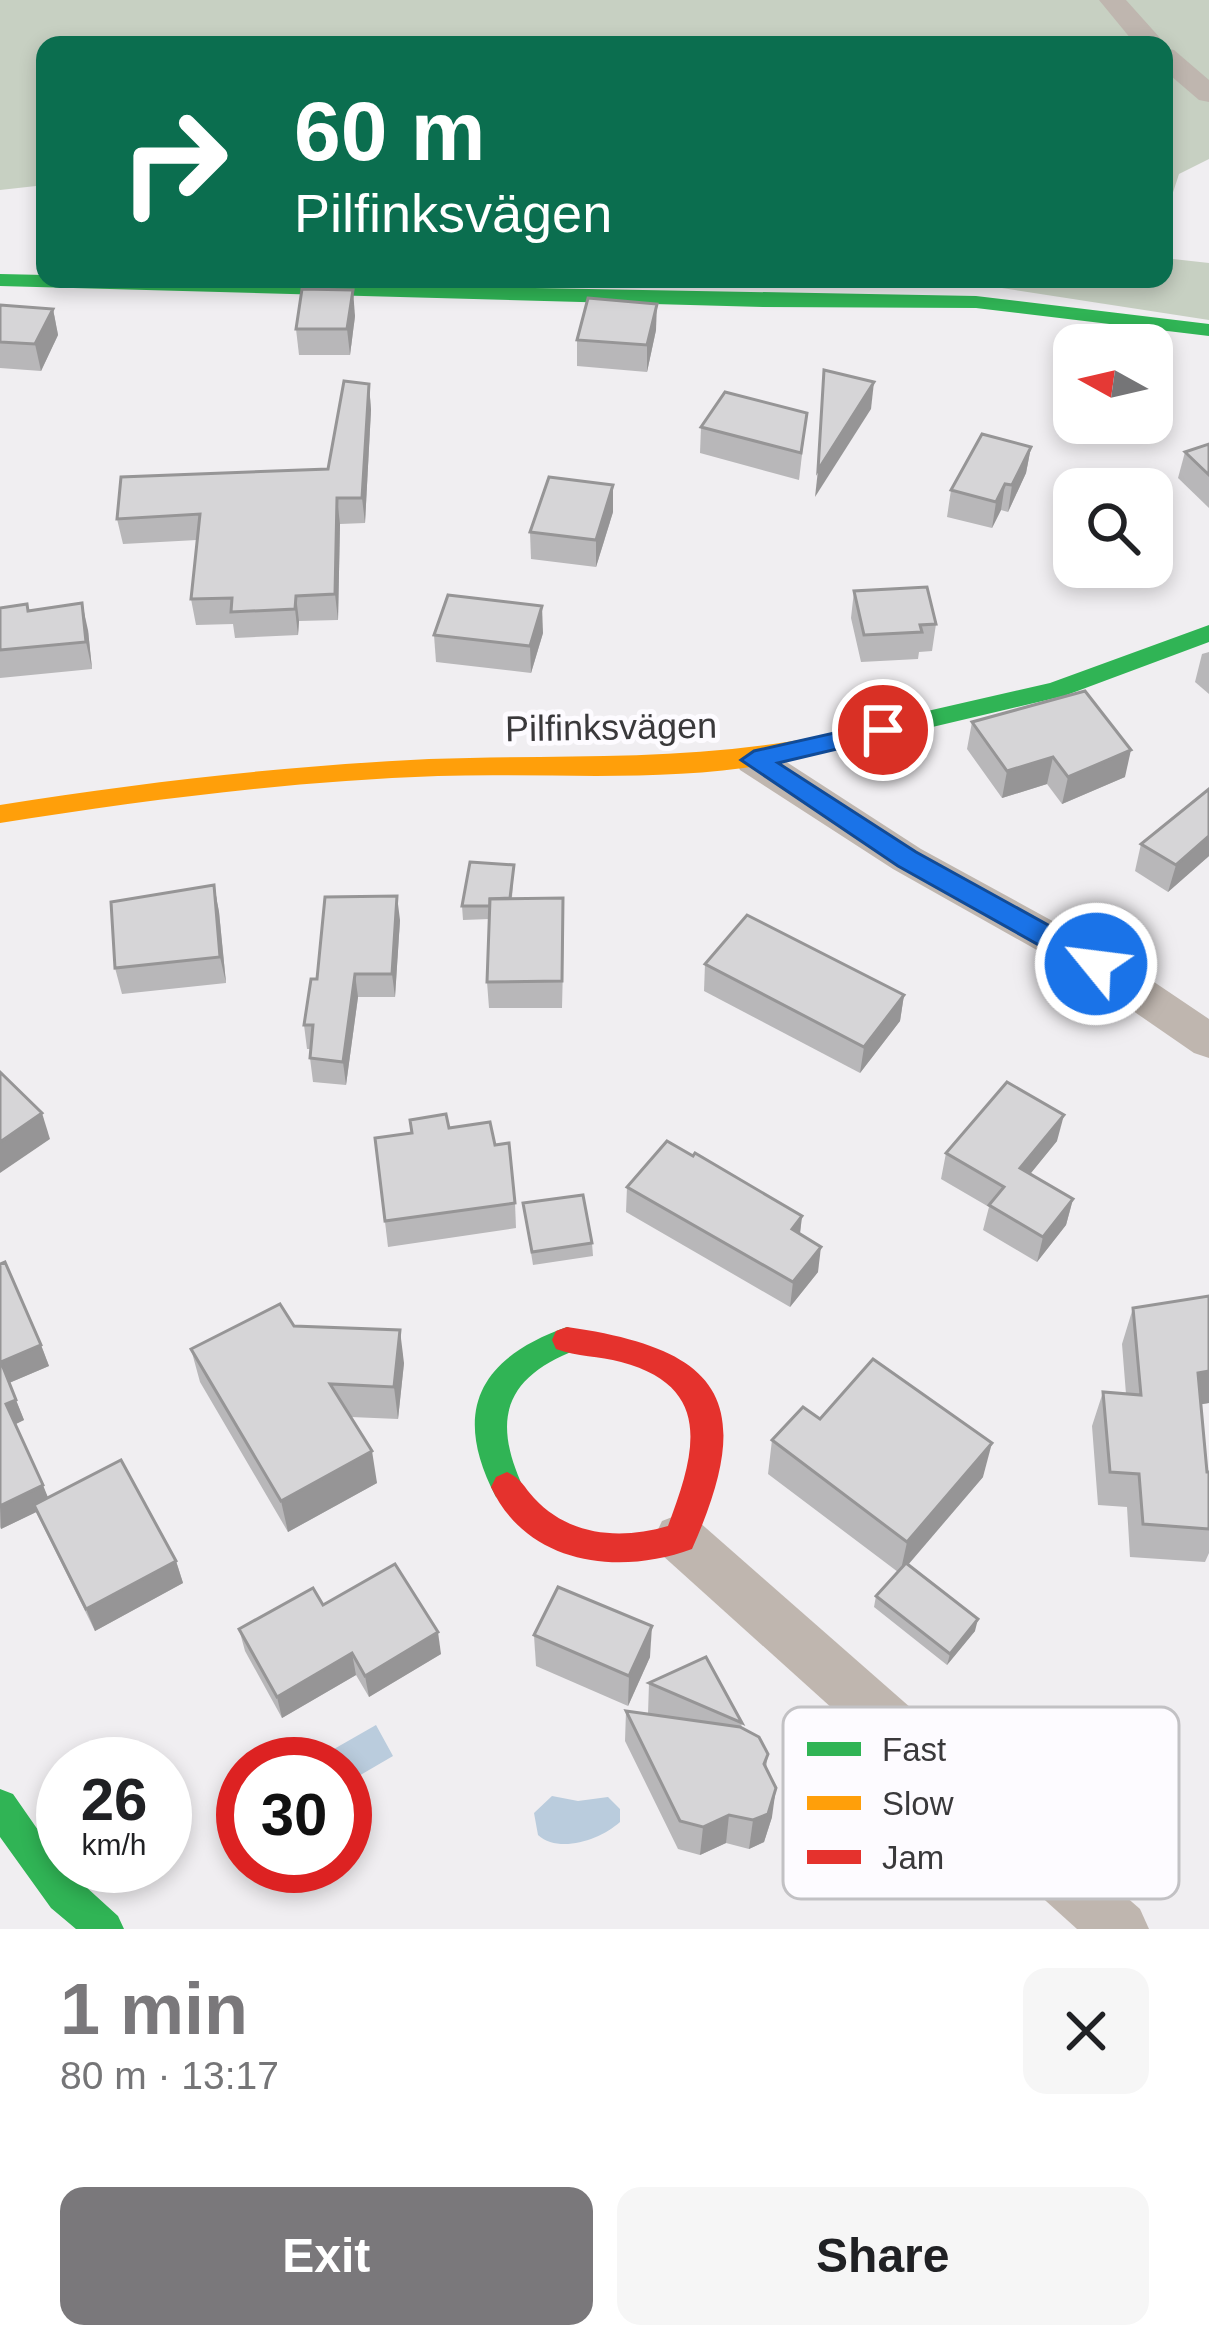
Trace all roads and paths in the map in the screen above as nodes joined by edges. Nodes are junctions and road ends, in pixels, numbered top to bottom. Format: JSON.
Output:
{"nodes":[{"id":1,"x":1112,"y":0,"type":"edge"},
{"id":2,"x":1143,"y":36,"type":"edge"},
{"id":3,"x":1173,"y":64,"type":"edge"},
{"id":4,"x":1209,"y":94,"type":"edge"},
{"id":5,"x":0,"y":280,"type":"edge"},
{"id":6,"x":36,"y":281,"type":"edge"},
{"id":7,"x":291,"y":288,"type":"edge"},
{"id":8,"x":1209,"y":330,"type":"edge"},
{"id":9,"x":1209,"y":633,"type":"edge"},
{"id":10,"x":754,"y":760,"type":"junction"},
{"id":11,"x":0,"y":814,"type":"edge"},
{"id":12,"x":1209,"y":1041,"type":"edge"},
{"id":13,"x":680,"y":1538,"type":"junction"},
{"id":14,"x":870,"y":1707,"type":"edge"},
{"id":15,"x":0,"y":1807,"type":"edge"},
{"id":16,"x":1086,"y":1899,"type":"edge"},
{"id":17,"x":105,"y":1929,"type":"edge"},
{"id":18,"x":1120,"y":1929,"type":"edge"}],
"edges":[{"from":1,"to":2,"type":"street"},
{"from":3,"to":4,"type":"street"},
{"from":5,"to":6,"type":"street"},
{"from":7,"to":8,"type":"street"},
{"from":9,"to":10,"type":"street","name":"Pilfinksvägen"},
{"from":10,"to":11,"type":"street","name":"Pilfinksvägen"},
{"from":10,"to":12,"type":"street"},
{"from":13,"to":13,"type":"street"},
{"from":13,"to":14,"type":"street"},
{"from":15,"to":17,"type":"street"},
{"from":16,"to":18,"type":"street"}]}
